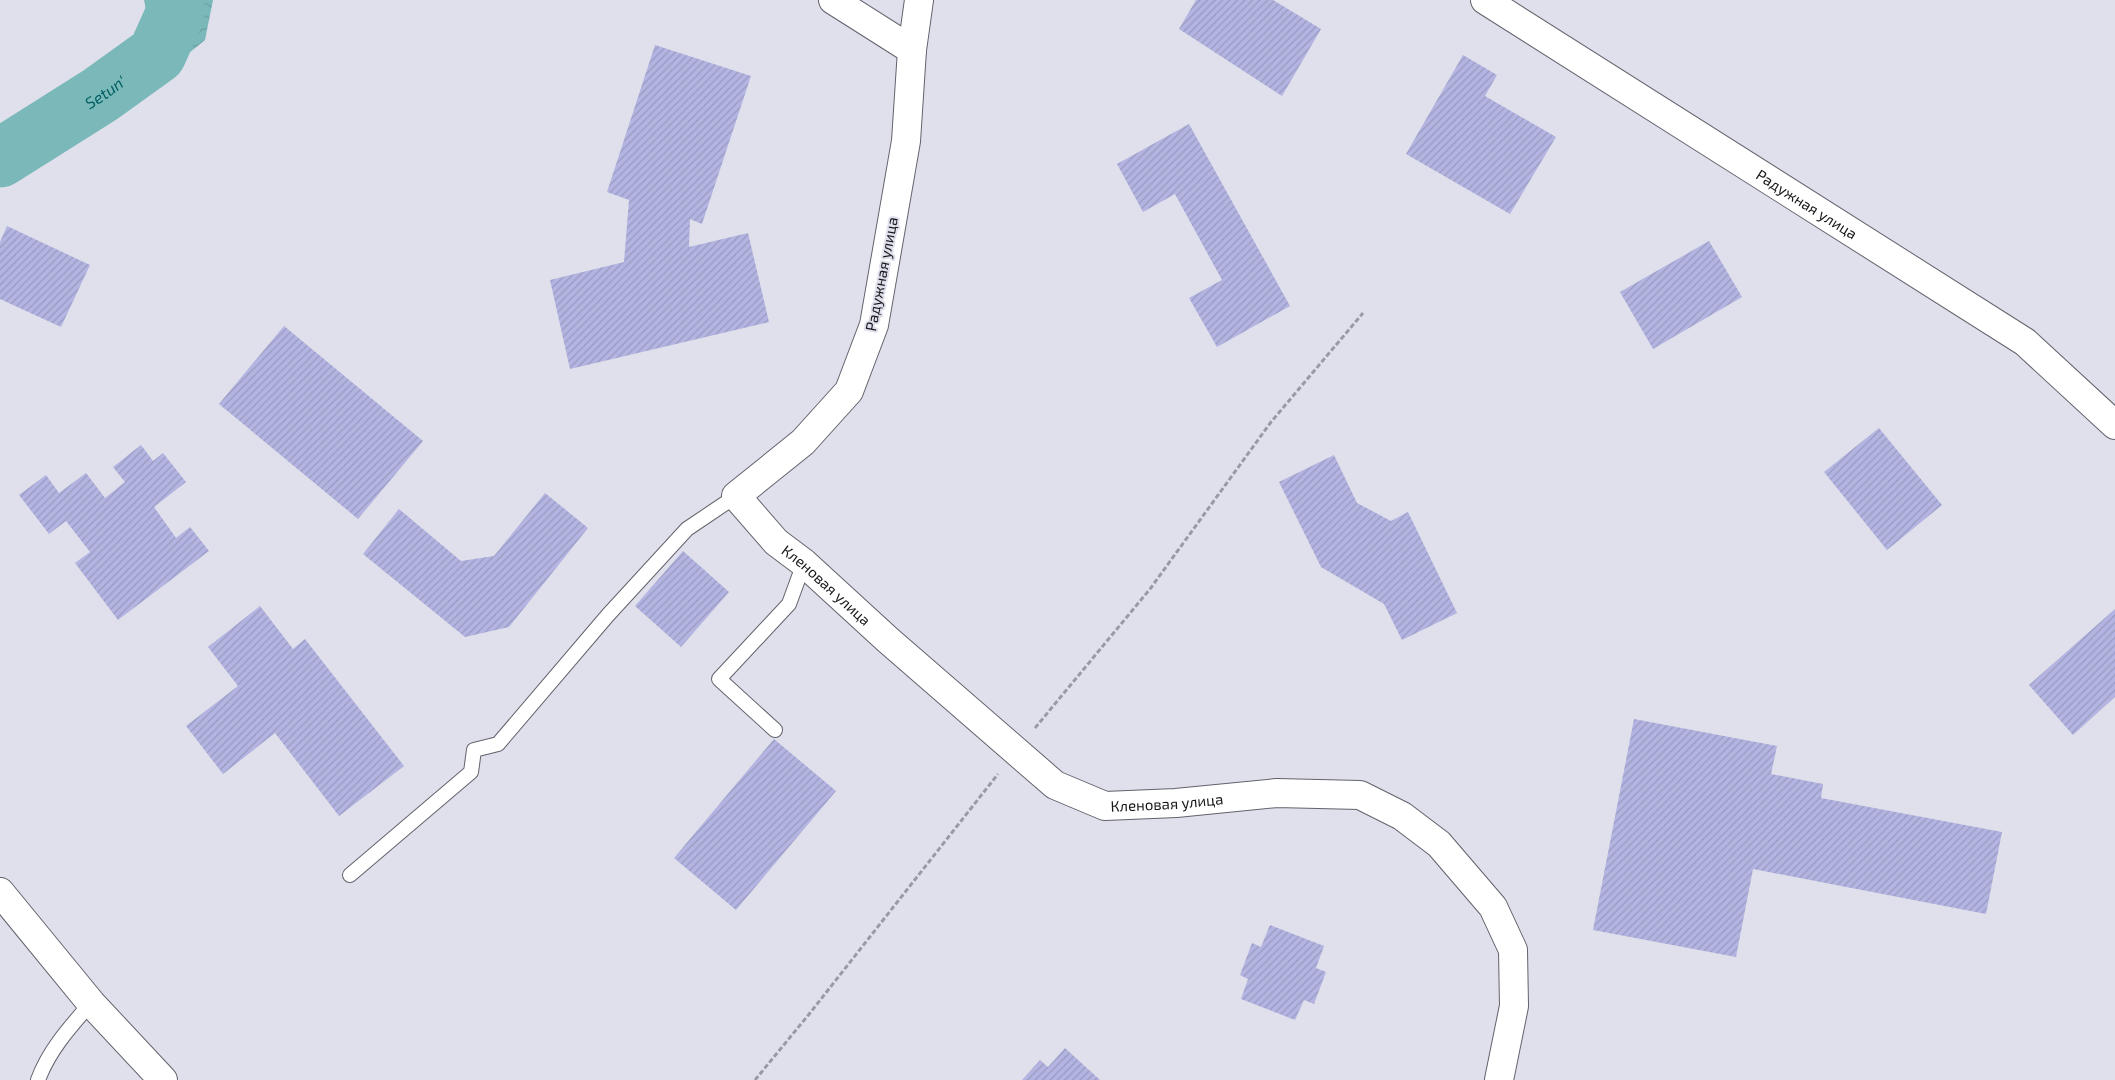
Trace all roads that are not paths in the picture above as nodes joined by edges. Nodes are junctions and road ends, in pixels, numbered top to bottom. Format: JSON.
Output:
{"nodes":[{"id":1,"x":833,"y":0,"type":"edge"},
{"id":2,"x":919,"y":0,"type":"edge"},
{"id":3,"x":1485,"y":0,"type":"edge"},
{"id":4,"x":912,"y":50,"type":"junction"},
{"id":5,"x":2115,"y":426,"type":"edge"},
{"id":6,"x":736,"y":496,"type":"junction"},
{"id":7,"x":804,"y":564,"type":"junction"},
{"id":8,"x":775,"y":730,"type":"dead end"},
{"id":9,"x":350,"y":875,"type":"dead end"},
{"id":10,"x":0,"y":892,"type":"edge"},
{"id":11,"x":91,"y":1003,"type":"junction"},
{"id":12,"x":38,"y":1080,"type":"edge"},
{"id":13,"x":163,"y":1080,"type":"edge"},
{"id":14,"x":1499,"y":1080,"type":"edge"}],
"edges":[{"from":1,"to":4,"type":"street"},
{"from":2,"to":4,"type":"street","name":"Радужная улица"},
{"from":3,"to":5,"type":"street","name":"Радужная улица"},
{"from":4,"to":6,"type":"street","name":"Радужная улица"},
{"from":6,"to":7,"type":"street","name":"Кленовая улица"},
{"from":6,"to":9,"type":"lane"},
{"from":7,"to":8,"type":"lane"},
{"from":7,"to":14,"type":"street","name":"Кленовая улица"},
{"from":10,"to":11,"type":"street"},
{"from":11,"to":12,"type":"lane"},
{"from":11,"to":13,"type":"street"}]}
